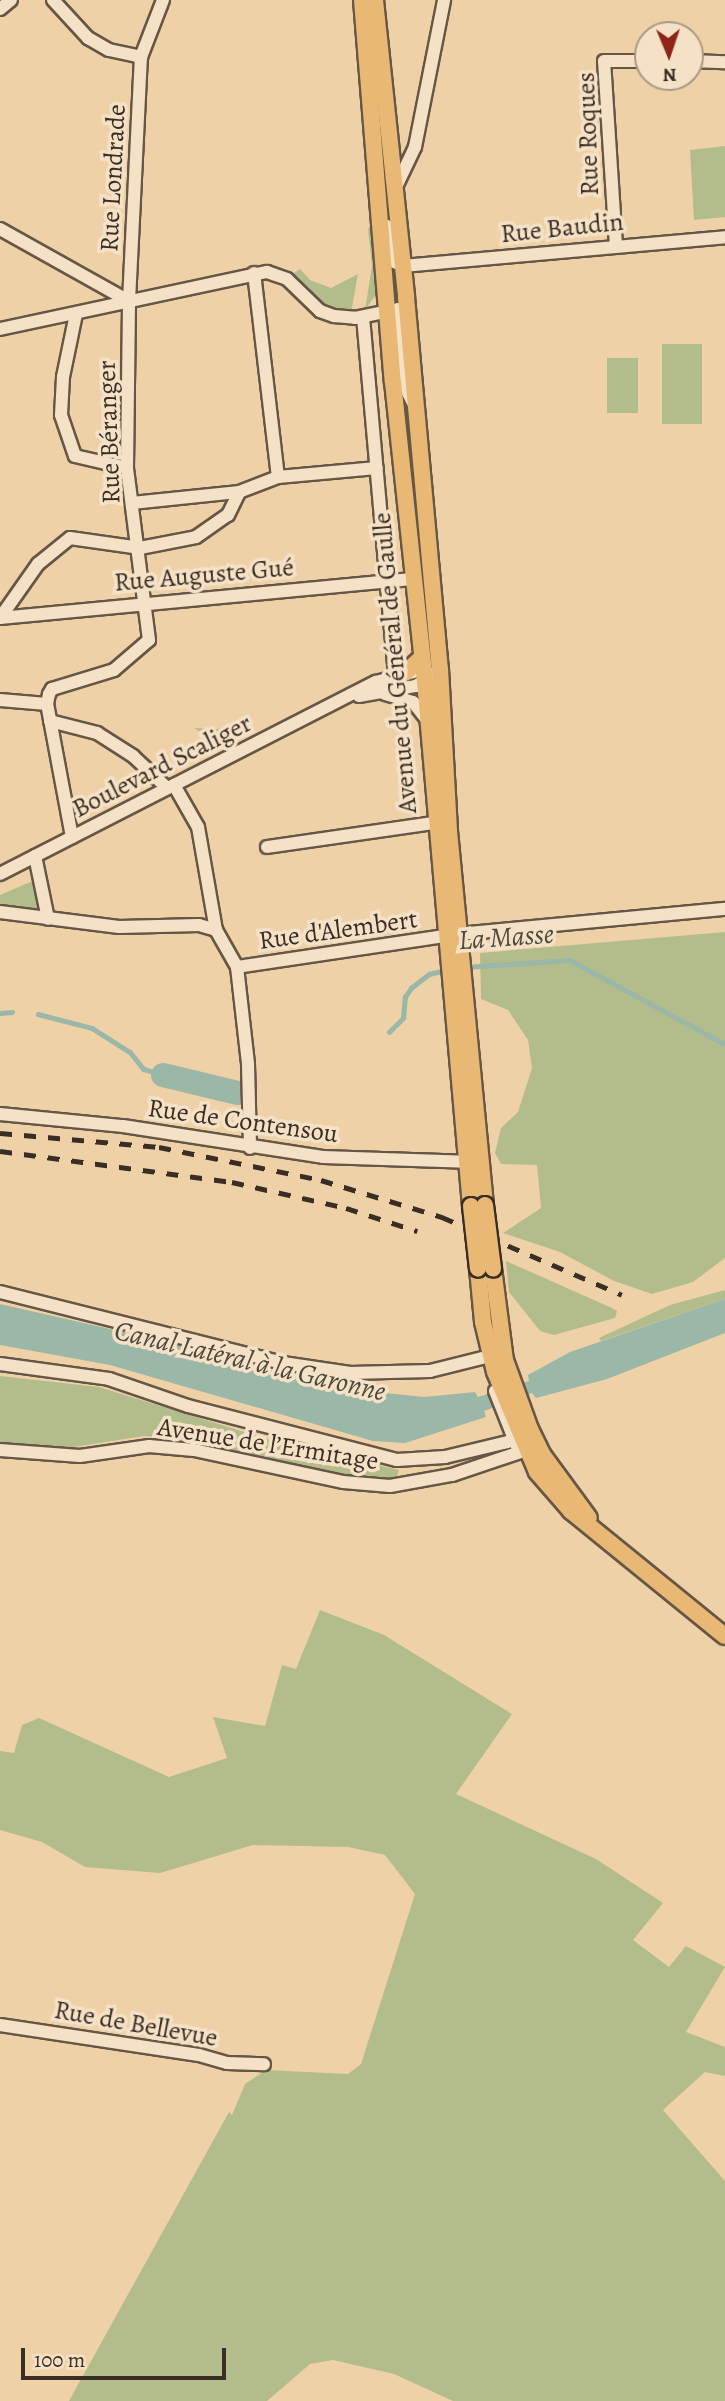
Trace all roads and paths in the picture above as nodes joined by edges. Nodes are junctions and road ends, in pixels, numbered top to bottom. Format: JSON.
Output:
{"nodes":[{"id":1,"x":11,"y":0,"type":"edge"},
{"id":2,"x":53,"y":0,"type":"edge"},
{"id":3,"x":163,"y":0,"type":"edge"},
{"id":4,"x":362,"y":0,"type":"edge"},
{"id":5,"x":374,"y":0,"type":"edge"},
{"id":6,"x":444,"y":0,"type":"edge"},
{"id":7,"x":0,"y":9,"type":"edge"},
{"id":8,"x":141,"y":57,"type":"junction"},
{"id":9,"x":634,"y":61,"type":"edge"},
{"id":10,"x":704,"y":61,"type":"edge"},
{"id":11,"x":725,"y":62,"type":"edge"},
{"id":12,"x":394,"y":192,"type":"junction"},
{"id":13,"x":378,"y":209,"type":"junction"},
{"id":14,"x":0,"y":229,"type":"edge"},
{"id":15,"x":725,"y":240,"type":"edge"},
{"id":16,"x":616,"y":246,"type":"junction"},
{"id":17,"x":403,"y":266,"type":"junction"},
{"id":18,"x":254,"y":273,"type":"junction"},
{"id":19,"x":129,"y":301,"type":"junction"},
{"id":20,"x":387,"y":310,"type":"junction"},
{"id":21,"x":76,"y":314,"type":"junction"},
{"id":22,"x":363,"y":317,"type":"junction"},
{"id":23,"x":0,"y":329,"type":"edge"},
{"id":24,"x":416,"y":408,"type":"junction"},
{"id":25,"x":127,"y":468,"type":"junction"},
{"id":26,"x":377,"y":468,"type":"junction"},
{"id":27,"x":278,"y":477,"type":"junction"},
{"id":28,"x":239,"y":492,"type":"junction"},
{"id":29,"x":132,"y":503,"type":"junction"},
{"id":30,"x":140,"y":548,"type":"junction"},
{"id":31,"x":412,"y":579,"type":"junction"},
{"id":32,"x":387,"y":580,"type":"junction"},
{"id":33,"x":147,"y":602,"type":"junction"},
{"id":34,"x":0,"y":618,"type":"edge"},
{"id":35,"x":421,"y":658,"type":"junction"},
{"id":36,"x":400,"y":674,"type":"junction"},
{"id":37,"x":430,"y":676,"type":"junction"},
{"id":38,"x":378,"y":693,"type":"junction"},
{"id":39,"x":345,"y":699,"type":"junction"},
{"id":40,"x":0,"y":700,"type":"edge"},
{"id":41,"x":47,"y":704,"type":"junction"},
{"id":42,"x":50,"y":721,"type":"junction"},
{"id":43,"x":436,"y":723,"type":"junction"},
{"id":44,"x":171,"y":786,"type":"junction"},
{"id":45,"x":434,"y":822,"type":"junction"},
{"id":46,"x":72,"y":837,"type":"junction"},
{"id":47,"x":267,"y":847,"type":"dead end"},
{"id":48,"x":36,"y":856,"type":"junction"},
{"id":49,"x":0,"y":874,"type":"edge"},
{"id":50,"x":725,"y":909,"type":"edge"},
{"id":51,"x":0,"y":912,"type":"edge"},
{"id":52,"x":48,"y":919,"type":"junction"},
{"id":53,"x":216,"y":930,"type":"junction"},
{"id":54,"x":455,"y":939,"type":"junction"},
{"id":55,"x":237,"y":967,"type":"junction"},
{"id":56,"x":0,"y":1114,"type":"edge"},
{"id":57,"x":250,"y":1148,"type":"junction"},
{"id":58,"x":473,"y":1162,"type":"junction"},
{"id":59,"x":0,"y":1292,"type":"edge"},
{"id":60,"x":493,"y":1361,"type":"junction"},
{"id":61,"x":0,"y":1364,"type":"edge"},
{"id":62,"x":518,"y":1434,"type":"junction"},
{"id":63,"x":0,"y":1450,"type":"edge"},
{"id":64,"x":525,"y":1450,"type":"junction"},
{"id":65,"x":582,"y":1508,"type":"junction"},
{"id":66,"x":593,"y":1526,"type":"junction"},
{"id":67,"x":725,"y":1636,"type":"edge"},
{"id":68,"x":0,"y":2025,"type":"edge"},
{"id":69,"x":264,"y":2064,"type":"dead end"}],
"edges":[{"from":1,"to":7,"type":"street"},
{"from":2,"to":8,"type":"street"},
{"from":3,"to":8,"type":"street","name":"Rue Londrade"},
{"from":4,"to":13,"type":"main road","name":"Avenue du Général de Gaulle"},
{"from":5,"to":12,"type":"main road"},
{"from":6,"to":12,"type":"street"},
{"from":8,"to":19,"type":"street","name":"Rue Londrade"},
{"from":9,"to":16,"type":"street","name":"Rue Roques"},
{"from":10,"to":11,"type":"street"},
{"from":12,"to":17,"type":"main road"},
{"from":13,"to":17,"type":"street"},
{"from":13,"to":20,"type":"main road","name":"Avenue du Général de Gaulle"},
{"from":14,"to":19,"type":"street"},
{"from":15,"to":16,"type":"street","name":"Rue Baudin"},
{"from":16,"to":17,"type":"street","name":"Rue Baudin"},
{"from":17,"to":24,"type":"main road"},
{"from":18,"to":19,"type":"street"},
{"from":18,"to":22,"type":"street"},
{"from":18,"to":27,"type":"street"},
{"from":19,"to":21,"type":"street"},
{"from":19,"to":25,"type":"street","name":"Rue Béranger"},
{"from":20,"to":22,"type":"street"},
{"from":20,"to":24,"type":"street"},
{"from":20,"to":31,"type":"main road","name":"Avenue du Général de Gaulle"},
{"from":21,"to":23,"type":"street"},
{"from":21,"to":25,"type":"street"},
{"from":22,"to":26,"type":"street"},
{"from":24,"to":37,"type":"main road"},
{"from":25,"to":29,"type":"street","name":"Rue Béranger"},
{"from":26,"to":27,"type":"street"},
{"from":26,"to":32,"type":"street"},
{"from":27,"to":28,"type":"street"},
{"from":28,"to":29,"type":"street"},
{"from":28,"to":30,"type":"street"},
{"from":29,"to":30,"type":"street","name":"Rue Béranger"},
{"from":30,"to":33,"type":"street","name":"Rue Béranger"},
{"from":30,"to":34,"type":"street"},
{"from":31,"to":32,"type":"street","name":"Rue Auguste Gué"},
{"from":31,"to":35,"type":"main road","name":"Avenue du Général de Gaulle"},
{"from":32,"to":33,"type":"street","name":"Rue Auguste Gué"},
{"from":32,"to":36,"type":"street"},
{"from":33,"to":34,"type":"street","name":"Rue Auguste Gué"},
{"from":33,"to":41,"type":"street","name":"Rue Béranger"},
{"from":35,"to":36,"type":"main road"},
{"from":35,"to":37,"type":"main road","name":"Avenue du Général de Gaulle"},
{"from":36,"to":37,"type":"street"},
{"from":36,"to":39,"type":"street","name":"Boulevard Scaliger"},
{"from":37,"to":38,"type":"street","name":"Boulevard Scaliger"},
{"from":37,"to":43,"type":"main road","name":"Avenue du Général de Gaulle"},
{"from":38,"to":39,"type":"street","name":"Boulevard Scaliger"},
{"from":38,"to":43,"type":"street"},
{"from":39,"to":44,"type":"street","name":"Boulevard Scaliger"},
{"from":40,"to":41,"type":"street"},
{"from":41,"to":42,"type":"street"},
{"from":42,"to":44,"type":"street"},
{"from":42,"to":46,"type":"street"},
{"from":43,"to":45,"type":"main road","name":"Avenue du Général de Gaulle"},
{"from":43,"to":54,"type":"main road","name":"Avenue du Général de Gaulle"},
{"from":44,"to":46,"type":"street","name":"Boulevard Scaliger"},
{"from":44,"to":53,"type":"street"},
{"from":45,"to":47,"type":"street"},
{"from":45,"to":54,"type":"main road","name":"Avenue du Général de Gaulle"},
{"from":46,"to":48,"type":"street","name":"Boulevard Scaliger"},
{"from":48,"to":49,"type":"street","name":"Boulevard Scaliger"},
{"from":48,"to":52,"type":"street"},
{"from":50,"to":54,"type":"street","name":"Rue d'Alembert"},
{"from":51,"to":52,"type":"street"},
{"from":52,"to":53,"type":"street"},
{"from":53,"to":55,"type":"street"},
{"from":54,"to":55,"type":"street","name":"Rue d'Alembert"},
{"from":54,"to":58,"type":"main road","name":"Avenue du Général de Gaulle"},
{"from":55,"to":57,"type":"street"},
{"from":56,"to":57,"type":"street","name":"Rue de Contensou"},
{"from":57,"to":58,"type":"street","name":"Rue de Contensou"},
{"from":58,"to":60,"type":"main road","name":"Avenue du Général de Gaulle","bridge":true},
{"from":59,"to":60,"type":"street"},
{"from":60,"to":62,"type":"main road","name":"Avenue du Général de Gaulle"},
{"from":61,"to":62,"type":"street"},
{"from":62,"to":64,"type":"main road"},
{"from":62,"to":65,"type":"main road"},
{"from":63,"to":64,"type":"street","name":"Avenue de l’Ermitage"},
{"from":64,"to":65,"type":"street"},
{"from":64,"to":66,"type":"main road"},
{"from":65,"to":66,"type":"main road"},
{"from":66,"to":67,"type":"main road"},
{"from":68,"to":69,"type":"street","name":"Rue de Bellevue"}]}
